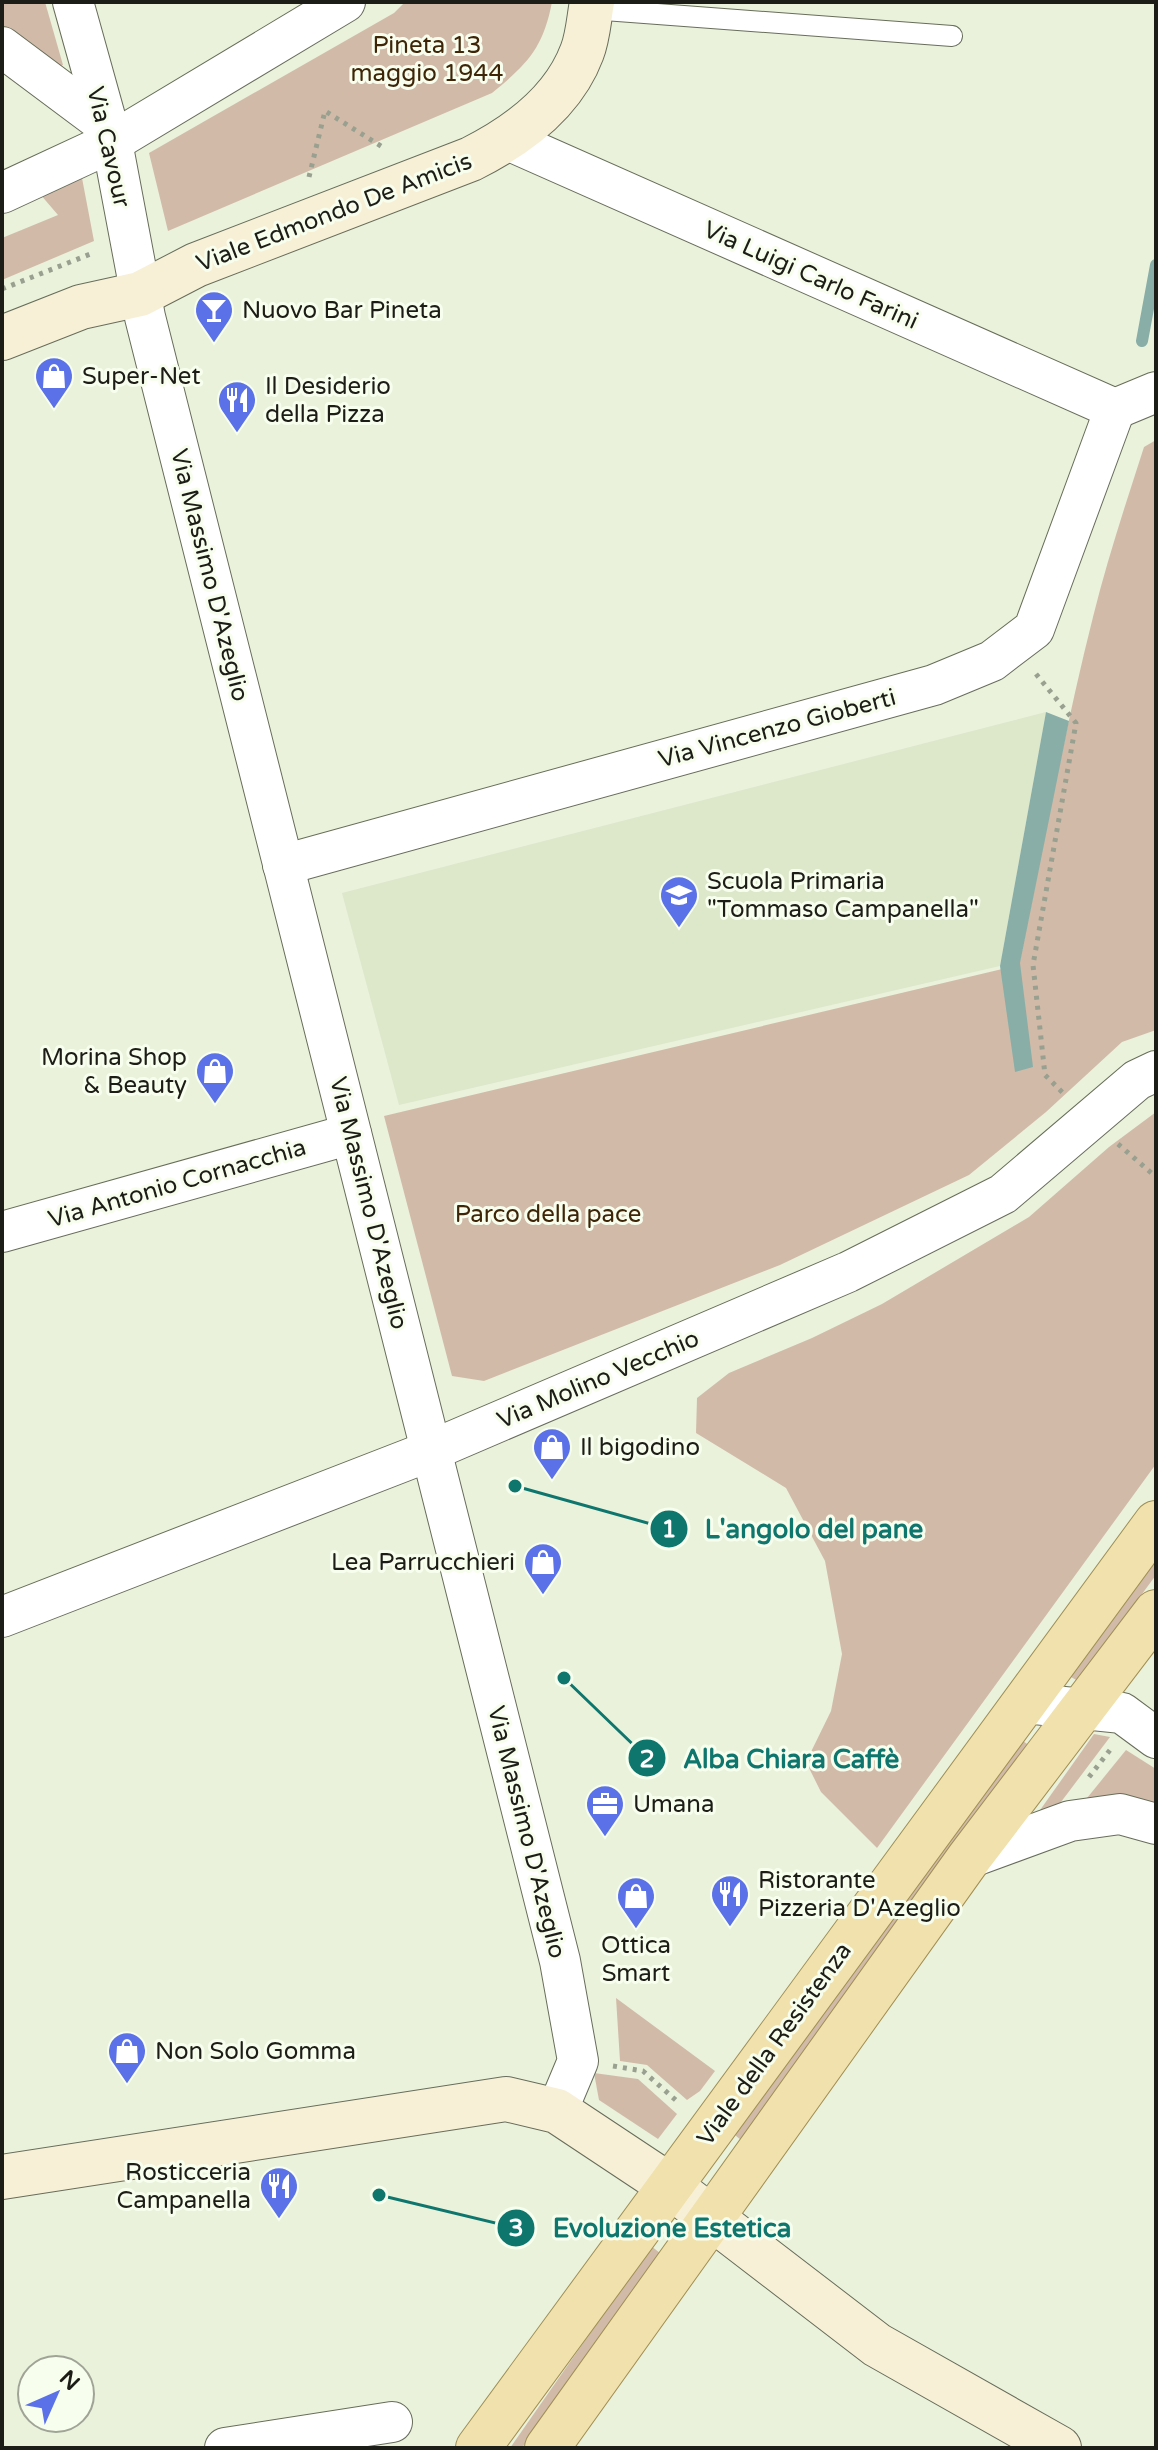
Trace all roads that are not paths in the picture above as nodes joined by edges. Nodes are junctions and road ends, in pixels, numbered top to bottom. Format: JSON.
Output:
{"nodes":[{"id":1,"x":73,"y":2,"type":"edge"},
{"id":2,"x":345,"y":2,"type":"edge"},
{"id":3,"x":591,"y":5,"type":"edge"},
{"id":4,"x":952,"y":36,"type":"dead end"},
{"id":5,"x":2,"y":47,"type":"edge"},
{"id":6,"x":108,"y":133,"type":"junction"},
{"id":7,"x":508,"y":140,"type":"junction"},
{"id":8,"x":2,"y":193,"type":"edge"},
{"id":9,"x":140,"y":294,"type":"junction"},
{"id":10,"x":2,"y":338,"type":"edge"},
{"id":11,"x":1156,"y":392,"type":"edge"},
{"id":12,"x":1115,"y":409,"type":"junction"},
{"id":13,"x":283,"y":865,"type":"junction"},
{"id":14,"x":1156,"y":1071,"type":"edge"},
{"id":15,"x":351,"y":1134,"type":"junction"},
{"id":16,"x":2,"y":1232,"type":"edge"},
{"id":17,"x":430,"y":1451,"type":"junction"},
{"id":18,"x":1156,"y":1523,"type":"edge"},
{"id":19,"x":2,"y":1617,"type":"edge"},
{"id":20,"x":1146,"y":1626,"type":"edge"},
{"id":21,"x":1025,"y":1703,"type":"junction"},
{"id":22,"x":1102,"y":1711,"type":"junction"},
{"id":23,"x":1156,"y":1738,"type":"edge"},
{"id":24,"x":1156,"y":1824,"type":"edge"},
{"id":25,"x":969,"y":1858,"type":"junction"},
{"id":26,"x":557,"y":2111,"type":"junction"},
{"id":27,"x":2,"y":2177,"type":"edge"},
{"id":28,"x":670,"y":2186,"type":"junction"},
{"id":29,"x":712,"y":2218,"type":"junction"},
{"id":30,"x":392,"y":2422,"type":"dead end"},
{"id":31,"x":225,"y":2448,"type":"edge"},
{"id":32,"x":478,"y":2448,"type":"edge"},
{"id":33,"x":547,"y":2448,"type":"edge"},
{"id":34,"x":1059,"y":2448,"type":"edge"}],
"edges":[{"from":1,"to":6,"type":"street","name":"Via Cavour"},
{"from":2,"to":6,"type":"street"},
{"from":3,"to":4,"type":"lane"},
{"from":3,"to":7,"type":"street","name":"Viale Edmondo De Amicis"},
{"from":5,"to":6,"type":"street"},
{"from":6,"to":8,"type":"street"},
{"from":6,"to":9,"type":"street","name":"Via Cavour"},
{"from":7,"to":9,"type":"street","name":"Viale Edmondo De Amicis"},
{"from":7,"to":12,"type":"street","name":"Via Luigi Carlo Farini"},
{"from":9,"to":10,"type":"street","name":"Viale Edmondo De Amicis"},
{"from":9,"to":13,"type":"street","name":"Via Massimo D'Azeglio"},
{"from":11,"to":12,"type":"street"},
{"from":12,"to":13,"type":"street","name":"Via Vincenzo Gioberti"},
{"from":13,"to":15,"type":"street","name":"Via Massimo D'Azeglio"},
{"from":14,"to":17,"type":"street","name":"Via Molino Vecchio"},
{"from":15,"to":16,"type":"street","name":"Via Antonio Cornacchia"},
{"from":15,"to":17,"type":"street","name":"Via Massimo D'Azeglio"},
{"from":17,"to":19,"type":"street","name":"Via Molino Vecchio"},
{"from":17,"to":26,"type":"street","name":"Via Massimo D'Azeglio"},
{"from":18,"to":21,"type":"main road","name":"Viale della Resistenza"},
{"from":20,"to":22,"type":"main road","name":"Viale della Resistenza"},
{"from":21,"to":22,"type":"street"},
{"from":21,"to":28,"type":"main road","name":"Viale della Resistenza"},
{"from":22,"to":23,"type":"street"},
{"from":22,"to":25,"type":"main road","name":"Viale della Resistenza"},
{"from":24,"to":25,"type":"street"},
{"from":25,"to":29,"type":"main road","name":"Viale della Resistenza"},
{"from":26,"to":27,"type":"street"},
{"from":26,"to":28,"type":"street"},
{"from":28,"to":29,"type":"street"},
{"from":28,"to":32,"type":"main road","name":"Viale della Resistenza"},
{"from":29,"to":33,"type":"main road","name":"Viale della Resistenza"},
{"from":29,"to":34,"type":"street"},
{"from":30,"to":31,"type":"street"}]}
